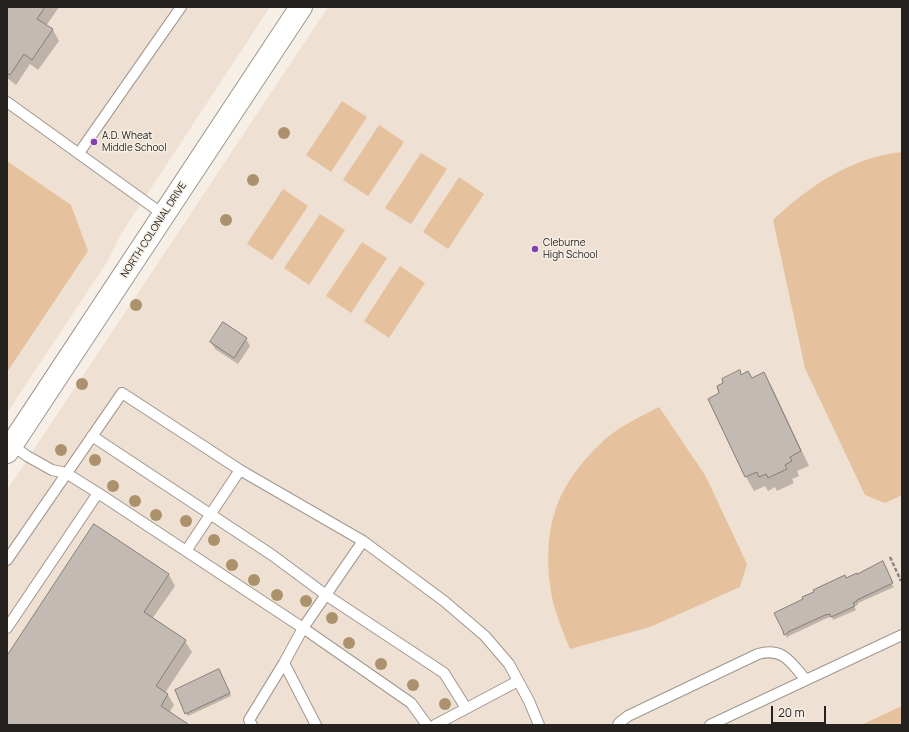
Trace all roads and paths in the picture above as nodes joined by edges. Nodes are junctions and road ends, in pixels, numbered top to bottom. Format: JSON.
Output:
{"nodes":[{"id":1,"x":181,"y":7,"type":"edge"},
{"id":2,"x":301,"y":7,"type":"edge"},
{"id":3,"x":7,"y":102,"type":"edge"},
{"id":4,"x":79,"y":154,"type":"junction"},
{"id":5,"x":164,"y":215,"type":"junction"},
{"id":6,"x":92,"y":436,"type":"junction"},
{"id":7,"x":9,"y":448,"type":"edge"},
{"id":8,"x":240,"y":470,"type":"junction"},
{"id":9,"x":66,"y":473,"type":"junction"},
{"id":10,"x":98,"y":493,"type":"junction"},
{"id":11,"x":210,"y":515,"type":"junction"},
{"id":12,"x":363,"y":541,"type":"junction"},
{"id":13,"x":186,"y":552,"type":"junction"},
{"id":14,"x":890,"y":558,"type":"dead end"},
{"id":15,"x":7,"y":560,"type":"edge"},
{"id":16,"x":901,"y":581,"type":"edge"},
{"id":17,"x":326,"y":595,"type":"junction"},
{"id":18,"x":7,"y":628,"type":"edge"},
{"id":19,"x":303,"y":628,"type":"junction"},
{"id":20,"x":902,"y":635,"type":"edge"},
{"id":21,"x":284,"y":663,"type":"junction"},
{"id":22,"x":806,"y":680,"type":"junction"},
{"id":23,"x":518,"y":681,"type":"junction"},
{"id":24,"x":466,"y":708,"type":"junction"},
{"id":25,"x":249,"y":723,"type":"edge"},
{"id":26,"x":316,"y":725,"type":"edge"},
{"id":27,"x":427,"y":725,"type":"edge"},
{"id":28,"x":435,"y":725,"type":"edge"},
{"id":29,"x":540,"y":725,"type":"edge"},
{"id":30,"x":618,"y":725,"type":"edge"},
{"id":31,"x":710,"y":725,"type":"edge"}],
"edges":[{"from":1,"to":4,"type":"lane"},
{"from":2,"to":5,"type":"street","name":"NORTH COLONIAL DRIVE"},
{"from":3,"to":4,"type":"lane"},
{"from":4,"to":5,"type":"lane"},
{"from":5,"to":7,"type":"street","name":"NORTH COLONIAL DRIVE"},
{"from":6,"to":8,"type":"lane"},
{"from":6,"to":9,"type":"lane"},
{"from":6,"to":11,"type":"lane"},
{"from":7,"to":9,"type":"lane"},
{"from":8,"to":11,"type":"lane"},
{"from":8,"to":12,"type":"lane"},
{"from":9,"to":10,"type":"lane"},
{"from":9,"to":15,"type":"lane"},
{"from":10,"to":13,"type":"lane"},
{"from":10,"to":18,"type":"lane"},
{"from":11,"to":13,"type":"lane"},
{"from":11,"to":17,"type":"lane"},
{"from":12,"to":17,"type":"lane"},
{"from":12,"to":23,"type":"lane"},
{"from":13,"to":19,"type":"lane"},
{"from":14,"to":16,"type":"path"},
{"from":17,"to":19,"type":"lane"},
{"from":17,"to":24,"type":"lane"},
{"from":19,"to":21,"type":"lane"},
{"from":19,"to":27,"type":"lane"},
{"from":20,"to":22,"type":"lane"},
{"from":21,"to":25,"type":"lane"},
{"from":21,"to":26,"type":"lane"},
{"from":22,"to":30,"type":"lane"},
{"from":22,"to":31,"type":"lane"},
{"from":23,"to":24,"type":"lane"},
{"from":23,"to":29,"type":"lane"},
{"from":24,"to":28,"type":"lane"}]}
